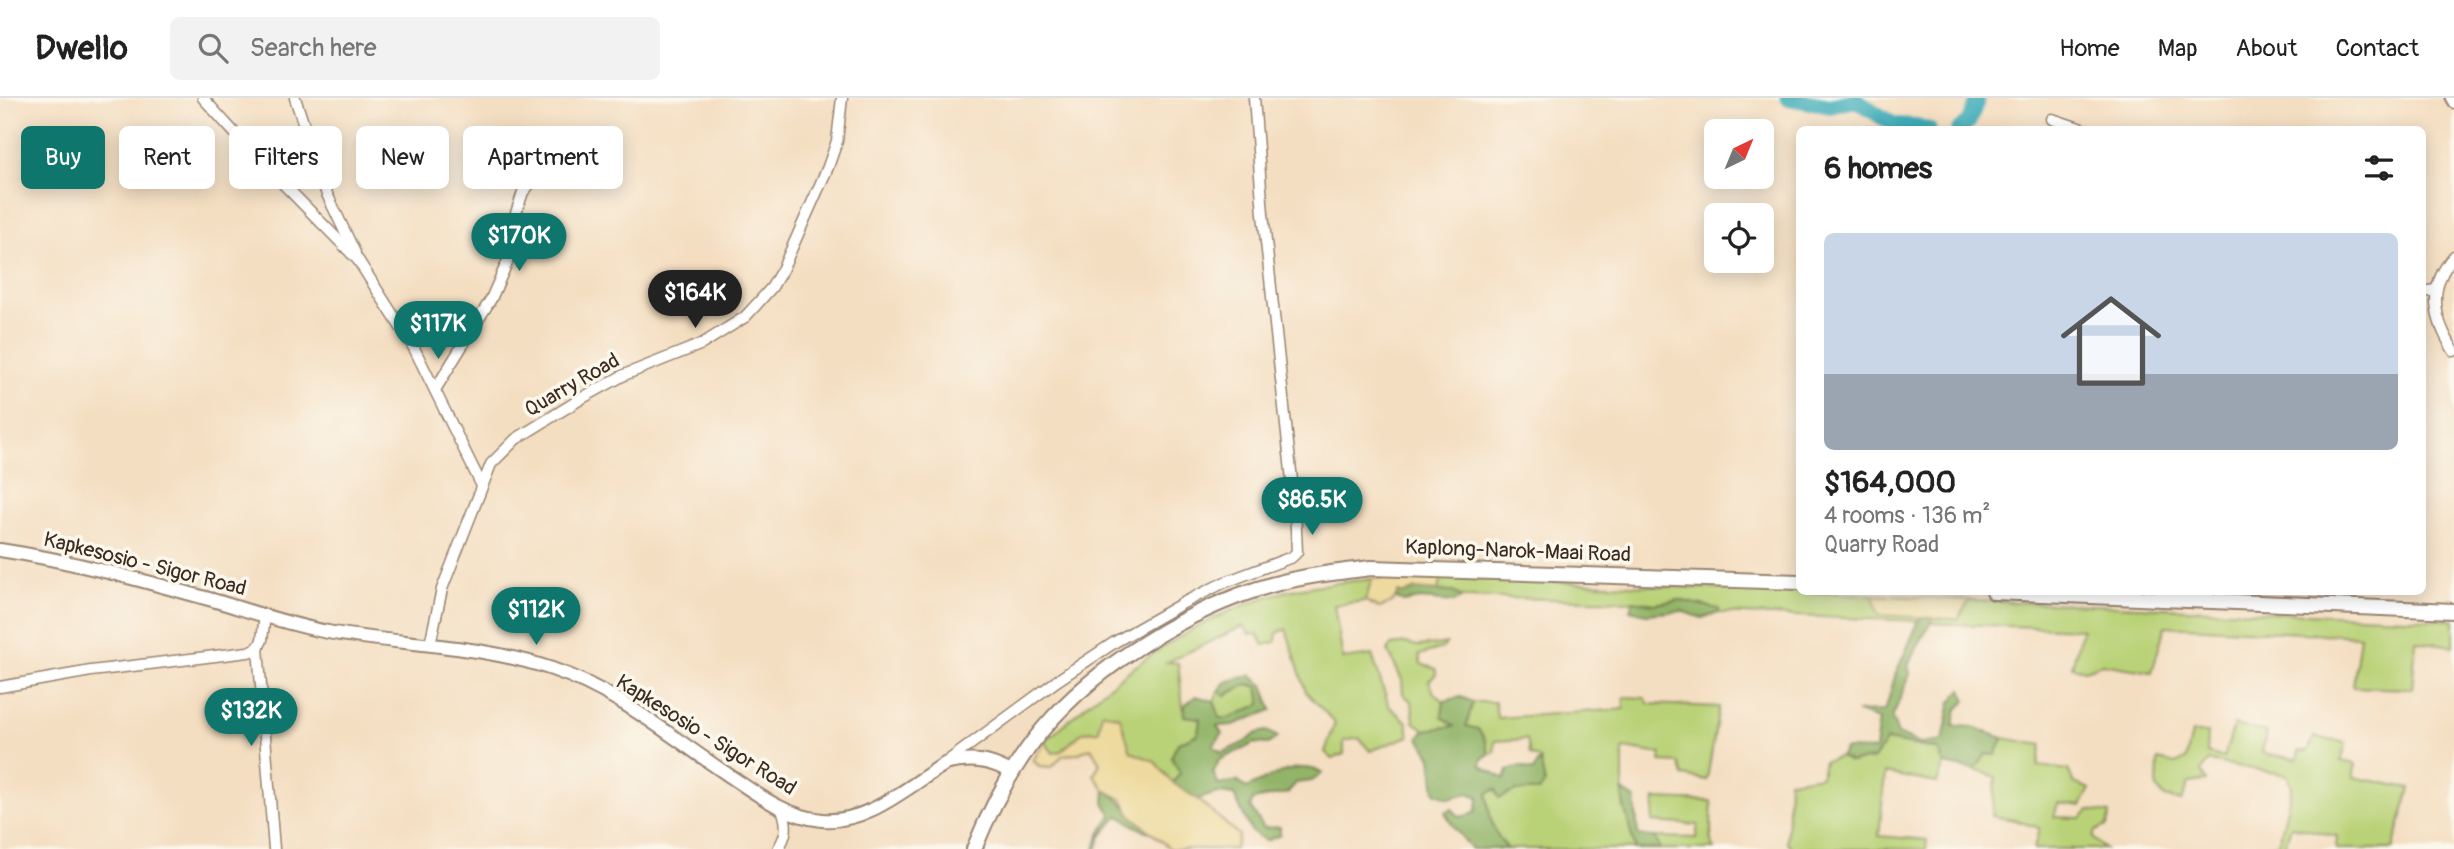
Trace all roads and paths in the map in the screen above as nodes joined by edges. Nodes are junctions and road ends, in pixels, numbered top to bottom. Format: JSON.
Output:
{"nodes":[{"id":1,"x":203,"y":98,"type":"edge"},
{"id":2,"x":295,"y":98,"type":"edge"},
{"id":3,"x":842,"y":98,"type":"edge"},
{"id":4,"x":1254,"y":98,"type":"edge"},
{"id":5,"x":2451,"y":98,"type":"edge"},
{"id":6,"x":2454,"y":103,"type":"edge"},
{"id":7,"x":2052,"y":119,"type":"dead end"},
{"id":8,"x":2073,"y":126,"type":"edge"},
{"id":9,"x":526,"y":189,"type":"edge"},
{"id":10,"x":2454,"y":256,"type":"edge"},
{"id":11,"x":358,"y":260,"type":"junction"},
{"id":12,"x":2435,"y":290,"type":"junction"},
{"id":13,"x":2426,"y":291,"type":"edge"},
{"id":14,"x":2454,"y":351,"type":"edge"},
{"id":15,"x":435,"y":390,"type":"junction"},
{"id":16,"x":481,"y":484,"type":"junction"},
{"id":17,"x":0,"y":550,"type":"edge"},
{"id":18,"x":1796,"y":582,"type":"edge"},
{"id":19,"x":2067,"y":595,"type":"edge"},
{"id":20,"x":2454,"y":611,"type":"edge"},
{"id":21,"x":265,"y":615,"type":"junction"},
{"id":22,"x":430,"y":644,"type":"junction"},
{"id":23,"x":258,"y":648,"type":"junction"},
{"id":24,"x":0,"y":687,"type":"edge"},
{"id":25,"x":945,"y":764,"type":"junction"},
{"id":26,"x":1012,"y":772,"type":"junction"},
{"id":27,"x":782,"y":809,"type":"junction"},
{"id":28,"x":274,"y":849,"type":"edge"},
{"id":29,"x":778,"y":849,"type":"edge"},
{"id":30,"x":974,"y":849,"type":"edge"}],
"edges":[{"from":1,"to":11,"type":"street"},
{"from":2,"to":11,"type":"street"},
{"from":3,"to":16,"type":"street","name":"Quarry Road"},
{"from":4,"to":25,"type":"street"},
{"from":5,"to":6,"type":"street"},
{"from":7,"to":8,"type":"street"},
{"from":9,"to":15,"type":"street"},
{"from":10,"to":12,"type":"street"},
{"from":11,"to":15,"type":"street"},
{"from":12,"to":13,"type":"street"},
{"from":12,"to":14,"type":"street"},
{"from":15,"to":16,"type":"street"},
{"from":16,"to":22,"type":"street","name":"Quarry Road"},
{"from":17,"to":21,"type":"main road","name":"Kapkesosio - Sigor Road"},
{"from":18,"to":26,"type":"highway","name":"Kaplong-Narok-Maai Road"},
{"from":19,"to":20,"type":"highway"},
{"from":21,"to":22,"type":"main road","name":"Kapkesosio - Sigor Road"},
{"from":21,"to":23,"type":"street"},
{"from":22,"to":27,"type":"main road","name":"Kapkesosio - Sigor Road"},
{"from":23,"to":24,"type":"street"},
{"from":23,"to":28,"type":"street"},
{"from":25,"to":26,"type":"main road","name":"Kapkesosio - Sigor Road"},
{"from":25,"to":27,"type":"main road","name":"Kapkesosio - Sigor Road"},
{"from":26,"to":30,"type":"highway","name":"Kaplong-Narok-Maai Road"},
{"from":27,"to":29,"type":"street"}]}
